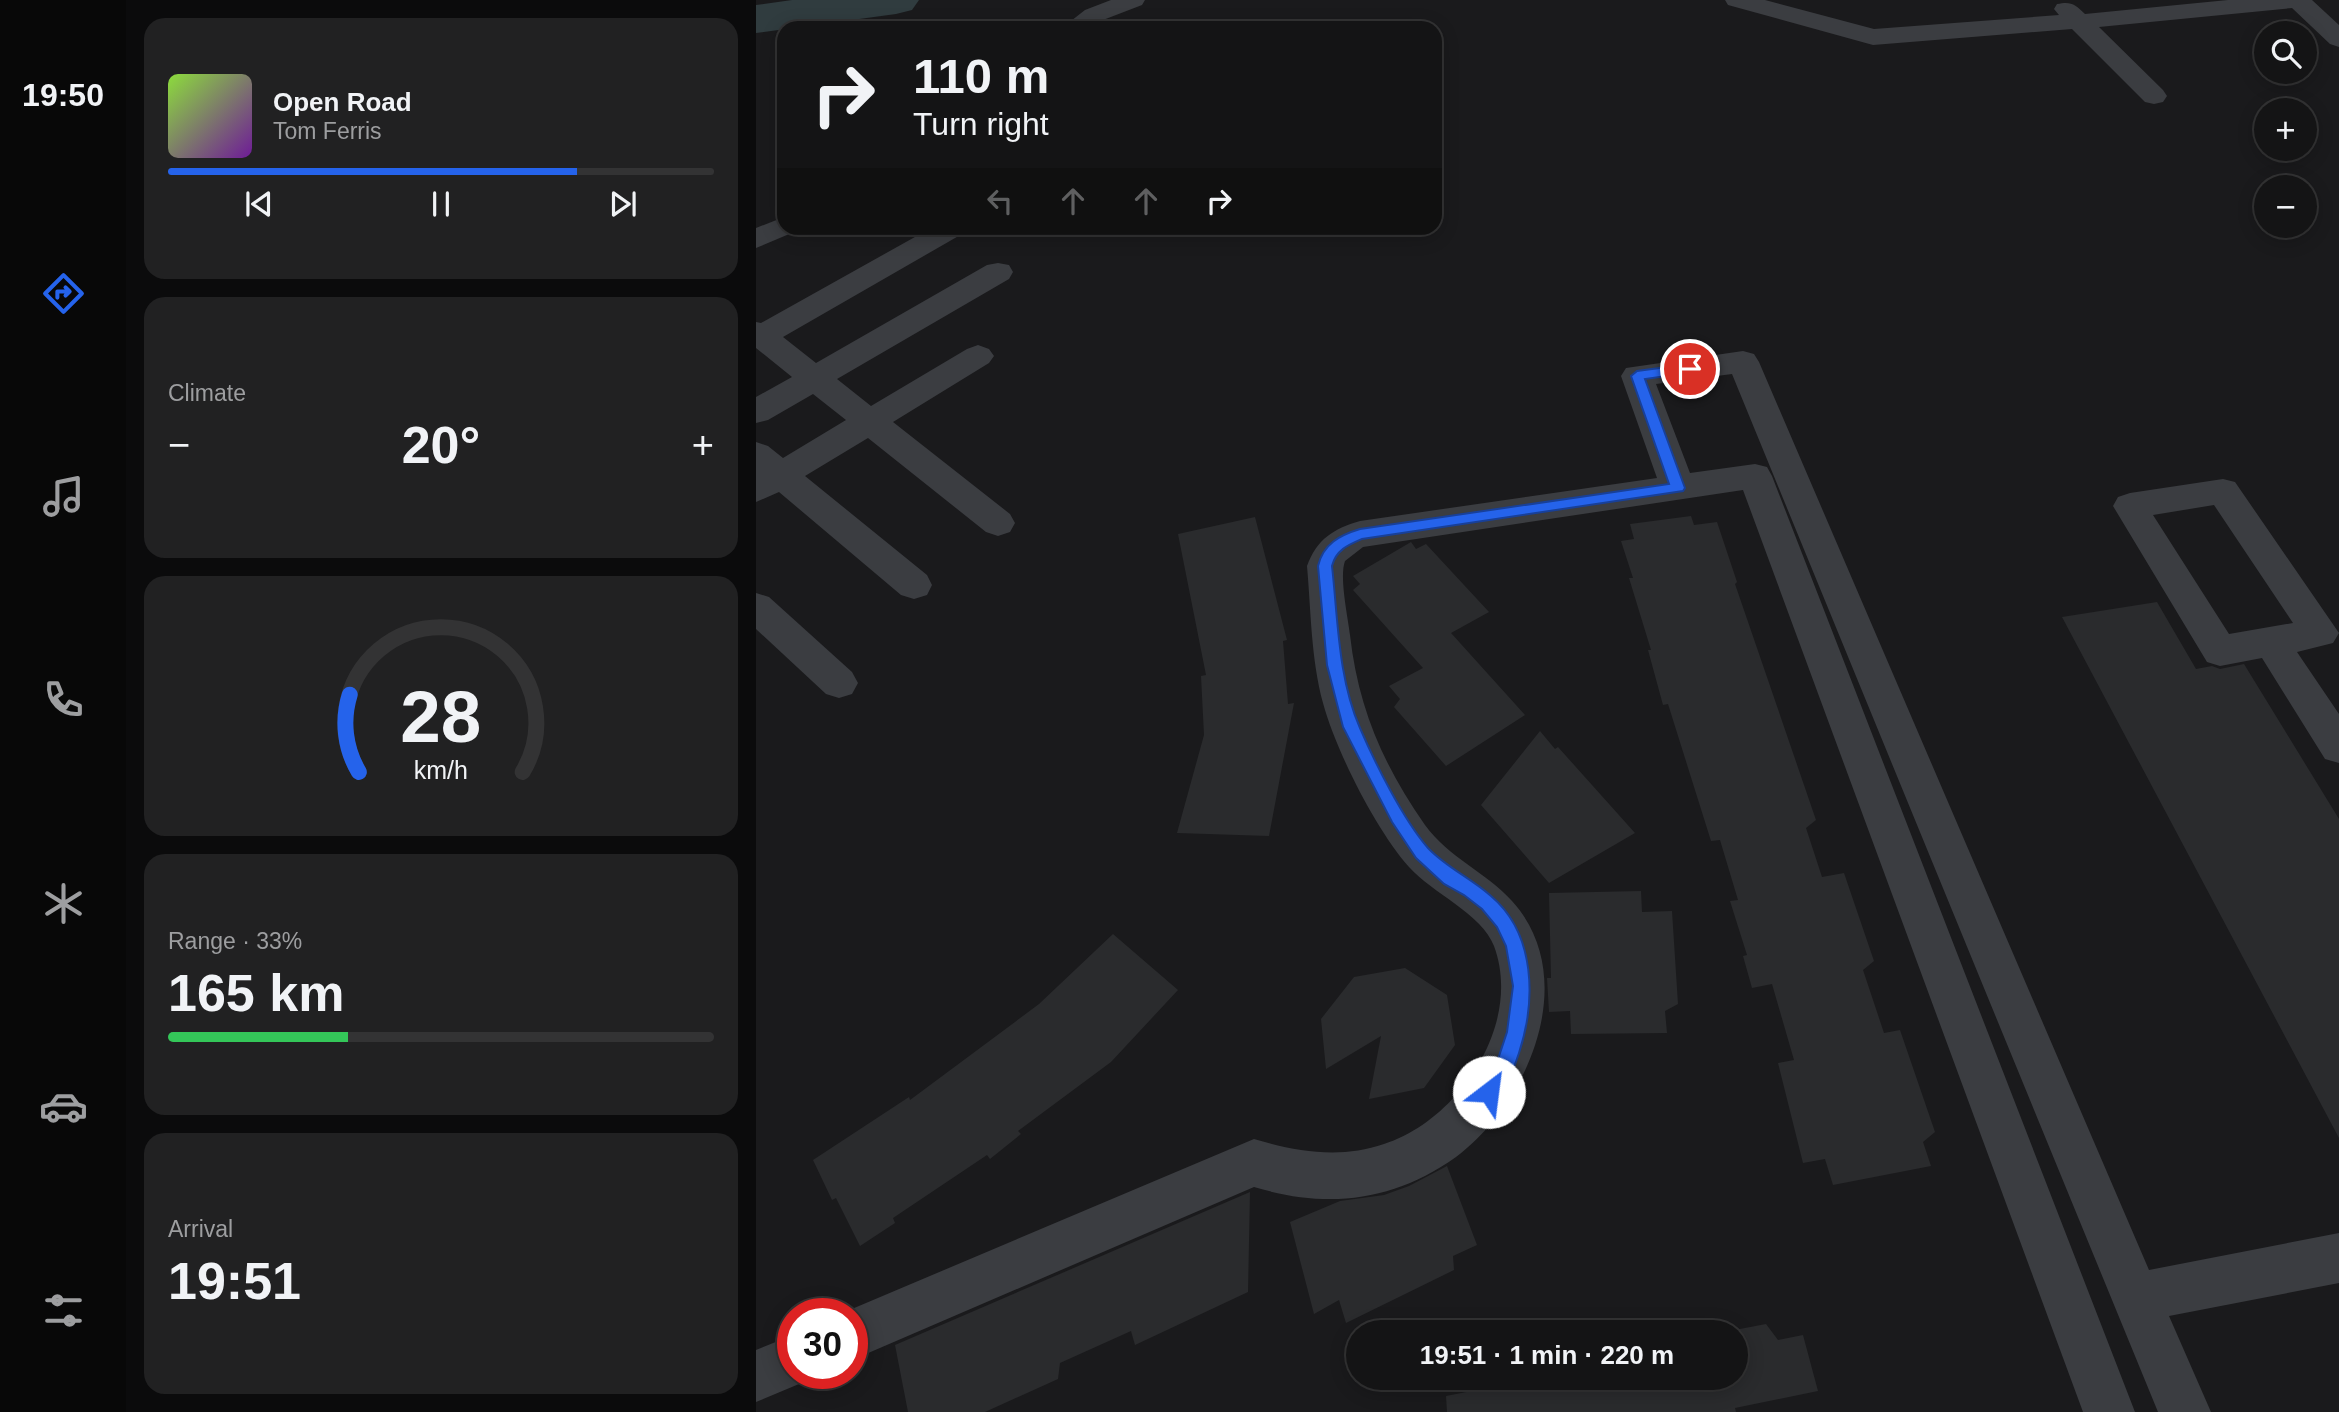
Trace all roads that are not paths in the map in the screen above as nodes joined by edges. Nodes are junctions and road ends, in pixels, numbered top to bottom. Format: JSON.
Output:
{"nodes":[{"id":1,"x":1133,"y":0,"type":"edge"},
{"id":2,"x":1737,"y":0,"type":"edge"},
{"id":3,"x":2058,"y":0,"type":"edge"},
{"id":4,"x":2298,"y":0,"type":"edge"},
{"id":5,"x":1085,"y":21,"type":"edge"},
{"id":6,"x":2075,"y":21,"type":"junction"},
{"id":7,"x":2339,"y":39,"type":"edge"},
{"id":8,"x":2154,"y":96,"type":"dead end"},
{"id":9,"x":777,"y":229,"type":"edge"},
{"id":10,"x":940,"y":235,"type":"edge"},
{"id":11,"x":756,"y":239,"type":"edge"},
{"id":12,"x":998,"y":272,"type":"dead end"},
{"id":13,"x":759,"y":334,"type":"edge"},
{"id":14,"x":978,"y":356,"type":"dead end"},
{"id":15,"x":815,"y":377,"type":"junction"},
{"id":16,"x":756,"y":412,"type":"edge"},
{"id":17,"x":870,"y":421,"type":"junction"},
{"id":18,"x":764,"y":473,"type":"edge"},
{"id":19,"x":1678,"y":488,"type":"junction"},
{"id":20,"x":998,"y":523,"type":"dead end"},
{"id":21,"x":914,"y":585,"type":"dead end"},
{"id":22,"x":756,"y":607,"type":"edge"},
{"id":23,"x":2272,"y":642,"type":"junction"},
{"id":24,"x":839,"y":683,"type":"dead end"},
{"id":25,"x":2339,"y":747,"type":"edge"},
{"id":26,"x":2339,"y":1258,"type":"edge"},
{"id":27,"x":2135,"y":1298,"type":"junction"},
{"id":28,"x":868,"y":1328,"type":"edge"},
{"id":29,"x":777,"y":1367,"type":"edge"},
{"id":30,"x":756,"y":1376,"type":"edge"},
{"id":31,"x":2109,"y":1412,"type":"edge"},
{"id":32,"x":2185,"y":1412,"type":"edge"}],
"edges":[{"from":1,"to":5,"type":"street"},
{"from":2,"to":6,"type":"street"},
{"from":3,"to":6,"type":"street"},
{"from":4,"to":6,"type":"street"},
{"from":4,"to":7,"type":"street"},
{"from":6,"to":8,"type":"street"},
{"from":9,"to":11,"type":"street"},
{"from":10,"to":13,"type":"street"},
{"from":12,"to":15,"type":"street"},
{"from":13,"to":15,"type":"street"},
{"from":14,"to":17,"type":"street"},
{"from":15,"to":16,"type":"street"},
{"from":15,"to":17,"type":"street"},
{"from":17,"to":18,"type":"street"},
{"from":17,"to":20,"type":"street"},
{"from":18,"to":21,"type":"street"},
{"from":19,"to":27,"type":"street"},
{"from":19,"to":28,"type":"street"},
{"from":19,"to":31,"type":"street"},
{"from":22,"to":24,"type":"street"},
{"from":23,"to":23,"type":"street"},
{"from":23,"to":25,"type":"street"},
{"from":26,"to":27,"type":"street"},
{"from":27,"to":32,"type":"street"},
{"from":29,"to":30,"type":"street"}]}
